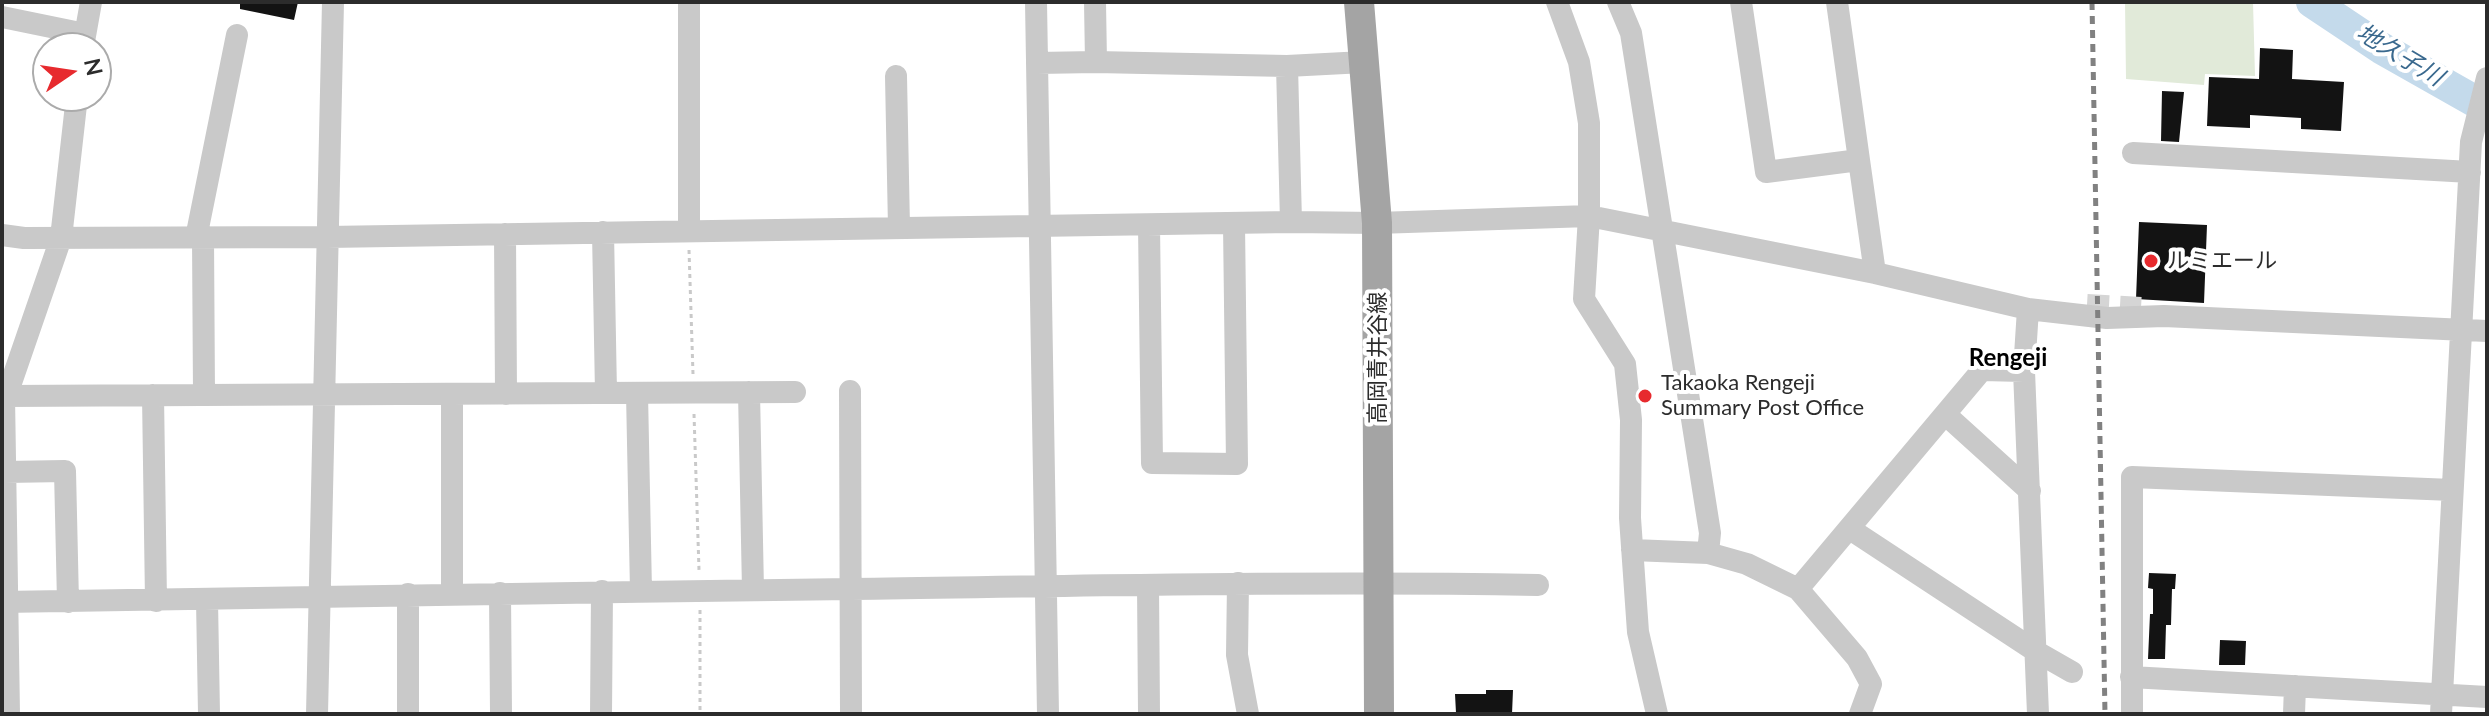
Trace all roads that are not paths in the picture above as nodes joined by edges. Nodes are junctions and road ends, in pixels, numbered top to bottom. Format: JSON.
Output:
{"nodes":[{"id":1,"x":91,"y":2,"type":"edge"},
{"id":2,"x":333,"y":2,"type":"edge"},
{"id":3,"x":689,"y":2,"type":"edge"},
{"id":4,"x":1036,"y":2,"type":"edge"},
{"id":5,"x":1095,"y":2,"type":"edge"},
{"id":6,"x":1359,"y":2,"type":"edge"},
{"id":7,"x":1557,"y":2,"type":"edge"},
{"id":8,"x":1618,"y":2,"type":"edge"},
{"id":9,"x":1741,"y":2,"type":"edge"},
{"id":10,"x":1837,"y":2,"type":"edge"},
{"id":11,"x":2,"y":17,"type":"edge"},
{"id":12,"x":53,"y":32,"type":"edge"},
{"id":13,"x":86,"y":32,"type":"edge"},
{"id":14,"x":237,"y":35,"type":"dead end"},
{"id":15,"x":1096,"y":62,"type":"junction"},
{"id":16,"x":1364,"y":62,"type":"junction"},
{"id":17,"x":1037,"y":63,"type":"junction"},
{"id":18,"x":1287,"y":66,"type":"junction"},
{"id":19,"x":896,"y":76,"type":"dead end"},
{"id":20,"x":2487,"y":78,"type":"edge"},
{"id":21,"x":75,"y":112,"type":"edge"},
{"id":22,"x":2133,"y":153,"type":"dead end"},
{"id":23,"x":1859,"y":160,"type":"junction"},
{"id":24,"x":2470,"y":172,"type":"junction"},
{"id":25,"x":1589,"y":216,"type":"junction"},
{"id":26,"x":1291,"y":222,"type":"junction"},
{"id":27,"x":1377,"y":223,"type":"junction"},
{"id":28,"x":1234,"y":224,"type":"junction"},
{"id":29,"x":1149,"y":225,"type":"junction"},
{"id":30,"x":1039,"y":226,"type":"junction"},
{"id":31,"x":899,"y":228,"type":"junction"},
{"id":32,"x":1662,"y":230,"type":"junction"},
{"id":33,"x":689,"y":231,"type":"junction"},
{"id":34,"x":603,"y":232,"type":"junction"},
{"id":35,"x":505,"y":234,"type":"junction"},
{"id":36,"x":2,"y":235,"type":"edge"},
{"id":37,"x":327,"y":237,"type":"junction"},
{"id":38,"x":61,"y":238,"type":"junction"},
{"id":39,"x":200,"y":238,"type":"junction"},
{"id":40,"x":1875,"y":273,"type":"junction"},
{"id":41,"x":2028,"y":309,"type":"junction"},
{"id":42,"x":2461,"y":330,"type":"junction"},
{"id":43,"x":2487,"y":331,"type":"edge"},
{"id":44,"x":2024,"y":371,"type":"junction"},
{"id":45,"x":850,"y":391,"type":"dead end"},
{"id":46,"x":749,"y":392,"type":"junction"},
{"id":47,"x":795,"y":392,"type":"dead end"},
{"id":48,"x":606,"y":393,"type":"junction"},
{"id":49,"x":637,"y":393,"type":"junction"},
{"id":50,"x":452,"y":394,"type":"junction"},
{"id":51,"x":506,"y":394,"type":"junction"},
{"id":52,"x":153,"y":395,"type":"junction"},
{"id":53,"x":204,"y":395,"type":"junction"},
{"id":54,"x":326,"y":395,"type":"junction"},
{"id":55,"x":3,"y":396,"type":"edge"},
{"id":56,"x":1946,"y":415,"type":"junction"},
{"id":57,"x":5,"y":472,"type":"junction"},
{"id":58,"x":2452,"y":490,"type":"junction"},
{"id":59,"x":2030,"y":491,"type":"junction"},
{"id":60,"x":1850,"y":529,"type":"junction"},
{"id":61,"x":1632,"y":550,"type":"junction"},
{"id":62,"x":1708,"y":553,"type":"junction"},
{"id":63,"x":1378,"y":582,"type":"junction"},
{"id":64,"x":1238,"y":583,"type":"junction"},
{"id":65,"x":1045,"y":585,"type":"junction"},
{"id":66,"x":1148,"y":585,"type":"junction"},
{"id":67,"x":1538,"y":585,"type":"dead end"},
{"id":68,"x":852,"y":589,"type":"junction"},
{"id":69,"x":1798,"y":589,"type":"junction"},
{"id":70,"x":753,"y":590,"type":"junction"},
{"id":71,"x":602,"y":591,"type":"junction"},
{"id":72,"x":641,"y":591,"type":"junction"},
{"id":73,"x":452,"y":593,"type":"junction"},
{"id":74,"x":500,"y":593,"type":"junction"},
{"id":75,"x":408,"y":594,"type":"junction"},
{"id":76,"x":319,"y":598,"type":"junction"},
{"id":77,"x":207,"y":600,"type":"junction"},
{"id":78,"x":156,"y":601,"type":"junction"},
{"id":79,"x":4,"y":602,"type":"edge"},
{"id":80,"x":68,"y":602,"type":"junction"},
{"id":81,"x":2037,"y":652,"type":"junction"},
{"id":82,"x":2072,"y":672,"type":"dead end"},
{"id":83,"x":2131,"y":677,"type":"junction"},
{"id":84,"x":2295,"y":686,"type":"junction"},
{"id":85,"x":2487,"y":697,"type":"edge"},
{"id":86,"x":2441,"y":704,"type":"edge"},
{"id":87,"x":9,"y":714,"type":"edge"},
{"id":88,"x":209,"y":714,"type":"edge"},
{"id":89,"x":317,"y":714,"type":"edge"},
{"id":90,"x":408,"y":714,"type":"edge"},
{"id":91,"x":501,"y":714,"type":"edge"},
{"id":92,"x":601,"y":714,"type":"edge"},
{"id":93,"x":851,"y":714,"type":"edge"},
{"id":94,"x":1048,"y":714,"type":"edge"},
{"id":95,"x":1149,"y":714,"type":"edge"},
{"id":96,"x":1248,"y":714,"type":"edge"},
{"id":97,"x":1379,"y":714,"type":"edge"},
{"id":98,"x":1657,"y":714,"type":"edge"},
{"id":99,"x":1860,"y":714,"type":"edge"},
{"id":100,"x":2038,"y":714,"type":"edge"},
{"id":101,"x":2132,"y":714,"type":"edge"},
{"id":102,"x":2294,"y":714,"type":"edge"}],
"edges":[{"from":1,"to":13,"type":"street"},
{"from":2,"to":37,"type":"street"},
{"from":3,"to":33,"type":"street"},
{"from":4,"to":17,"type":"street"},
{"from":5,"to":15,"type":"street"},
{"from":6,"to":16,"type":"main road","name":"高岡青井谷線"},
{"from":7,"to":25,"type":"street"},
{"from":8,"to":32,"type":"street"},
{"from":9,"to":23,"type":"street"},
{"from":10,"to":23,"type":"street"},
{"from":11,"to":12,"type":"street"},
{"from":14,"to":39,"type":"street"},
{"from":15,"to":17,"type":"street"},
{"from":15,"to":18,"type":"street"},
{"from":16,"to":18,"type":"street"},
{"from":16,"to":27,"type":"main road","name":"高岡青井谷線"},
{"from":17,"to":30,"type":"street"},
{"from":18,"to":26,"type":"street"},
{"from":19,"to":31,"type":"street"},
{"from":20,"to":24,"type":"street"},
{"from":21,"to":38,"type":"street"},
{"from":22,"to":24,"type":"street"},
{"from":23,"to":40,"type":"street"},
{"from":24,"to":42,"type":"street"},
{"from":25,"to":27,"type":"street"},
{"from":25,"to":32,"type":"street"},
{"from":25,"to":61,"type":"street"},
{"from":26,"to":27,"type":"street"},
{"from":26,"to":28,"type":"street"},
{"from":27,"to":63,"type":"main road","name":"高岡青井谷線"},
{"from":28,"to":29,"type":"street"},
{"from":28,"to":29,"type":"street"},
{"from":29,"to":30,"type":"street"},
{"from":30,"to":31,"type":"street"},
{"from":30,"to":65,"type":"street"},
{"from":31,"to":33,"type":"street"},
{"from":32,"to":40,"type":"street"},
{"from":32,"to":62,"type":"street"},
{"from":33,"to":34,"type":"street"},
{"from":34,"to":35,"type":"street"},
{"from":34,"to":48,"type":"street"},
{"from":35,"to":37,"type":"street"},
{"from":35,"to":51,"type":"street"},
{"from":36,"to":38,"type":"street"},
{"from":37,"to":39,"type":"street"},
{"from":37,"to":54,"type":"street"},
{"from":38,"to":39,"type":"street"},
{"from":38,"to":55,"type":"street"},
{"from":39,"to":53,"type":"street"},
{"from":40,"to":41,"type":"street"},
{"from":41,"to":42,"type":"street"},
{"from":41,"to":44,"type":"street"},
{"from":42,"to":43,"type":"street"},
{"from":42,"to":58,"type":"street"},
{"from":44,"to":56,"type":"street"},
{"from":44,"to":59,"type":"street"},
{"from":45,"to":68,"type":"street"},
{"from":46,"to":47,"type":"street"},
{"from":46,"to":49,"type":"street"},
{"from":46,"to":70,"type":"street"},
{"from":48,"to":49,"type":"street"},
{"from":48,"to":51,"type":"street"},
{"from":49,"to":72,"type":"street"},
{"from":50,"to":51,"type":"street"},
{"from":50,"to":54,"type":"street"},
{"from":50,"to":73,"type":"street"},
{"from":52,"to":53,"type":"street"},
{"from":52,"to":55,"type":"street"},
{"from":52,"to":78,"type":"street"},
{"from":53,"to":54,"type":"street"},
{"from":54,"to":76,"type":"street"},
{"from":55,"to":57,"type":"street"},
{"from":56,"to":59,"type":"street"},
{"from":56,"to":60,"type":"street"},
{"from":57,"to":79,"type":"street"},
{"from":57,"to":80,"type":"street"},
{"from":58,"to":83,"type":"street"},
{"from":58,"to":86,"type":"street"},
{"from":59,"to":81,"type":"street"},
{"from":60,"to":69,"type":"street"},
{"from":60,"to":81,"type":"street"},
{"from":61,"to":62,"type":"street"},
{"from":61,"to":98,"type":"street"},
{"from":62,"to":69,"type":"street"},
{"from":63,"to":64,"type":"street"},
{"from":63,"to":67,"type":"street"},
{"from":63,"to":97,"type":"main road","name":"高岡青井谷線"},
{"from":64,"to":66,"type":"street"},
{"from":64,"to":96,"type":"street"},
{"from":65,"to":66,"type":"street"},
{"from":65,"to":68,"type":"street"},
{"from":65,"to":94,"type":"street"},
{"from":66,"to":95,"type":"street"},
{"from":68,"to":70,"type":"street"},
{"from":68,"to":93,"type":"street"},
{"from":69,"to":99,"type":"street"},
{"from":70,"to":72,"type":"street"},
{"from":71,"to":72,"type":"street"},
{"from":71,"to":74,"type":"street"},
{"from":71,"to":92,"type":"street"},
{"from":73,"to":74,"type":"street"},
{"from":73,"to":75,"type":"street"},
{"from":74,"to":91,"type":"street"},
{"from":75,"to":76,"type":"street"},
{"from":75,"to":90,"type":"street"},
{"from":76,"to":77,"type":"street"},
{"from":76,"to":89,"type":"street"},
{"from":77,"to":78,"type":"street"},
{"from":77,"to":88,"type":"street"},
{"from":78,"to":80,"type":"street"},
{"from":79,"to":80,"type":"street"},
{"from":79,"to":87,"type":"street"},
{"from":81,"to":82,"type":"street"},
{"from":81,"to":100,"type":"street"},
{"from":83,"to":84,"type":"street"},
{"from":83,"to":101,"type":"street"},
{"from":84,"to":86,"type":"street"},
{"from":84,"to":102,"type":"street"},
{"from":85,"to":86,"type":"street"}]}
